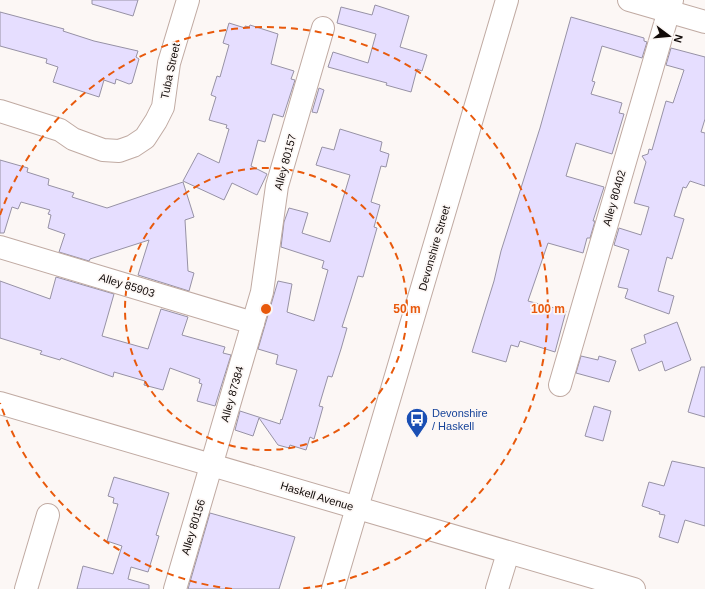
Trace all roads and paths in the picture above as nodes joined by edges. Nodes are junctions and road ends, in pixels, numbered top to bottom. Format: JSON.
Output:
{"nodes":[{"id":1,"x":188,"y":0,"type":"edge"},
{"id":2,"x":508,"y":0,"type":"edge"},
{"id":3,"x":628,"y":0,"type":"edge"},
{"id":4,"x":671,"y":6,"type":"edge"},
{"id":5,"x":705,"y":22,"type":"edge"},
{"id":6,"x":323,"y":28,"type":"dead end"},
{"id":7,"x":0,"y":111,"type":"edge"},
{"id":8,"x":0,"y":247,"type":"edge"},
{"id":9,"x":253,"y":322,"type":"junction"},
{"id":10,"x":560,"y":385,"type":"dead end"},
{"id":11,"x":0,"y":402,"type":"edge"},
{"id":12,"x":212,"y":465,"type":"junction"},
{"id":13,"x":357,"y":508,"type":"junction"},
{"id":14,"x":48,"y":515,"type":"dead end"},
{"id":15,"x":508,"y":552,"type":"junction"},
{"id":16,"x":26,"y":589,"type":"edge"},
{"id":17,"x":175,"y":589,"type":"edge"},
{"id":18,"x":334,"y":589,"type":"edge"},
{"id":19,"x":497,"y":589,"type":"edge"},
{"id":20,"x":634,"y":589,"type":"edge"}],
"edges":[{"from":1,"to":7,"type":"main road","name":"Tuba Street"},
{"from":2,"to":13,"type":"main road","name":"Devonshire Street"},
{"from":3,"to":4,"type":"main road"},
{"from":4,"to":5,"type":"main road"},
{"from":4,"to":10,"type":"main road","name":"Alley 80402"},
{"from":6,"to":9,"type":"main road","name":"Alley 80157"},
{"from":8,"to":9,"type":"main road","name":"Alley 85903"},
{"from":9,"to":12,"type":"main road","name":"Alley 87384"},
{"from":11,"to":12,"type":"main road","name":"Haskell Avenue"},
{"from":12,"to":13,"type":"main road","name":"Haskell Avenue"},
{"from":12,"to":17,"type":"main road","name":"Alley 80156"},
{"from":13,"to":15,"type":"main road","name":"Haskell Avenue"},
{"from":13,"to":18,"type":"main road","name":"Devonshire Street"},
{"from":14,"to":16,"type":"main road"},
{"from":15,"to":19,"type":"main road"},
{"from":15,"to":20,"type":"main road","name":"Haskell Avenue"}]}
